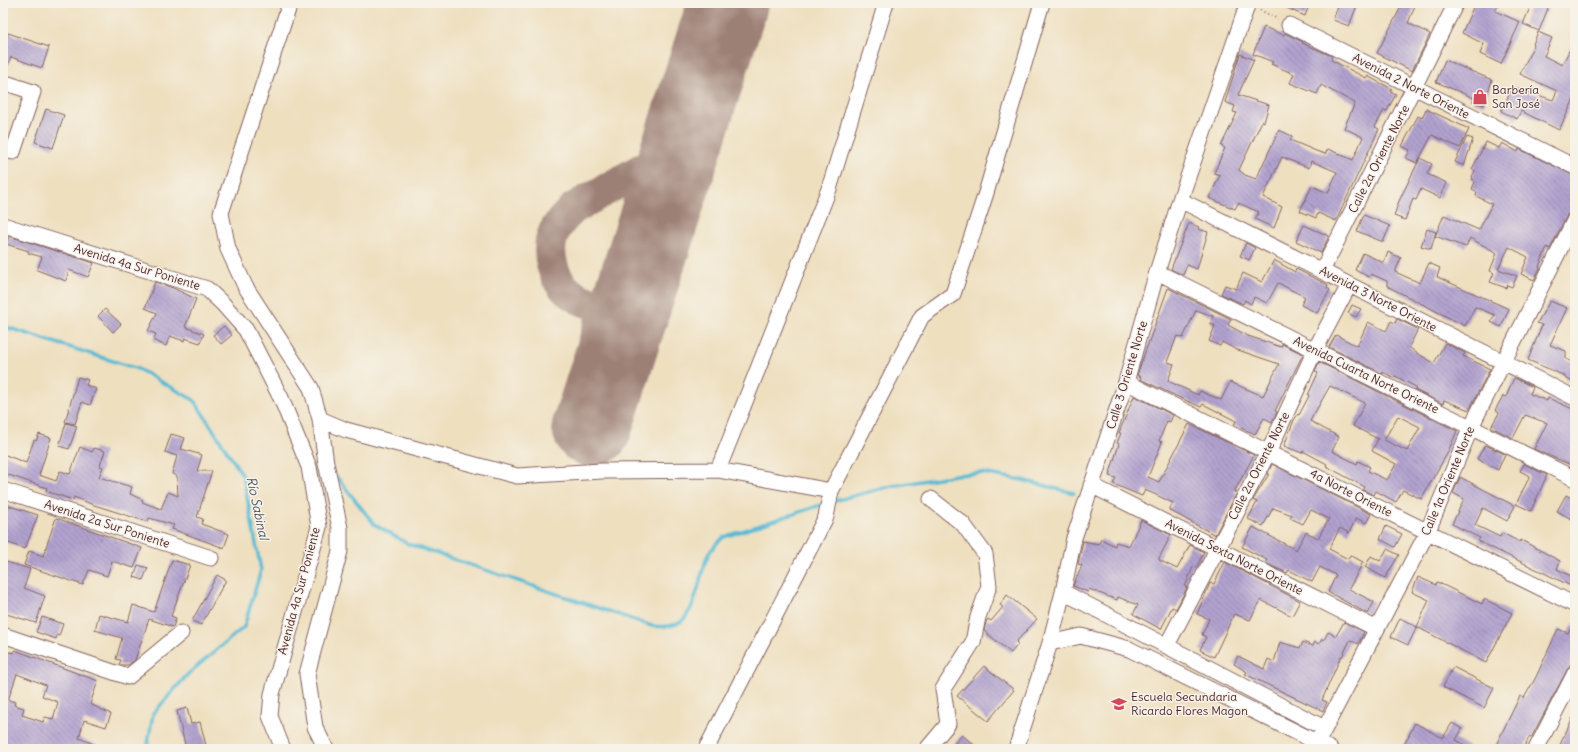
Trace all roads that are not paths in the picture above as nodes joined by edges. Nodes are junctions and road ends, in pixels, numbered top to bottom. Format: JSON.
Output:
{"nodes":[{"id":1,"x":290,"y":3,"type":"edge"},
{"id":2,"x":886,"y":3,"type":"edge"},
{"id":3,"x":1042,"y":3,"type":"edge"},
{"id":4,"x":1248,"y":3,"type":"edge"},
{"id":5,"x":1456,"y":3,"type":"edge"},
{"id":6,"x":1289,"y":24,"type":"road end"},
{"id":7,"x":3,"y":82,"type":"edge"},
{"id":8,"x":1414,"y":87,"type":"junction"},
{"id":9,"x":3,"y":148,"type":"edge"},
{"id":10,"x":1575,"y":168,"type":"edge"},
{"id":11,"x":1180,"y":200,"type":"junction"},
{"id":12,"x":1575,"y":219,"type":"edge"},
{"id":13,"x":3,"y":226,"type":"edge"},
{"id":14,"x":1322,"y":271,"type":"junction"},
{"id":15,"x":1157,"y":272,"type":"junction"},
{"id":16,"x":1350,"y":285,"type":"junction"},
{"id":17,"x":1315,"y":350,"type":"junction"},
{"id":18,"x":1503,"y":362,"type":"junction"},
{"id":19,"x":1126,"y":382,"type":"junction"},
{"id":20,"x":1575,"y":398,"type":"edge"},
{"id":21,"x":320,"y":419,"type":"junction"},
{"id":22,"x":1471,"y":427,"type":"junction"},
{"id":23,"x":1269,"y":451,"type":"junction"},
{"id":24,"x":718,"y":470,"type":"junction"},
{"id":25,"x":1575,"y":479,"type":"edge"},
{"id":26,"x":1091,"y":485,"type":"junction"},
{"id":27,"x":3,"y":490,"type":"edge"},
{"id":28,"x":831,"y":493,"type":"junction"},
{"id":29,"x":930,"y":499,"type":"dead end"},
{"id":30,"x":1427,"y":533,"type":"junction"},
{"id":31,"x":1217,"y":548,"type":"junction"},
{"id":32,"x":211,"y":558,"type":"dead end"},
{"id":33,"x":1063,"y":592,"type":"junction"},
{"id":34,"x":1575,"y":605,"type":"edge"},
{"id":35,"x":1377,"y":629,"type":"junction"},
{"id":36,"x":181,"y":633,"type":"dead end"},
{"id":37,"x":3,"y":635,"type":"edge"},
{"id":38,"x":1050,"y":643,"type":"junction"},
{"id":39,"x":1167,"y":645,"type":"junction"},
{"id":40,"x":1575,"y":673,"type":"edge"},
{"id":41,"x":1324,"y":728,"type":"junction"},
{"id":42,"x":1321,"y":747,"type":"edge"},
{"id":43,"x":283,"y":749,"type":"edge"},
{"id":44,"x":326,"y":749,"type":"edge"},
{"id":45,"x":706,"y":749,"type":"edge"},
{"id":46,"x":927,"y":749,"type":"edge"},
{"id":47,"x":1016,"y":749,"type":"edge"},
{"id":48,"x":1536,"y":749,"type":"edge"}],
"edges":[{"from":1,"to":21,"type":"street"},
{"from":2,"to":24,"type":"street"},
{"from":3,"to":28,"type":"street"},
{"from":4,"to":11,"type":"street","name":"Calle 3 Oriente Norte"},
{"from":5,"to":8,"type":"street","name":"Calle 2a Oriente Norte"},
{"from":6,"to":8,"type":"street","name":"Avenida 2 Norte Oriente"},
{"from":7,"to":9,"type":"street"},
{"from":8,"to":10,"type":"street","name":"Avenida 2 Norte Oriente"},
{"from":8,"to":14,"type":"street","name":"Calle 2a Oriente Norte"},
{"from":11,"to":14,"type":"street","name":"Avenida 3 Norte Oriente"},
{"from":11,"to":15,"type":"street","name":"Calle 3 Oriente Norte"},
{"from":12,"to":18,"type":"street","name":"Calle 1a Oriente Norte"},
{"from":13,"to":43,"type":"street","name":"Avenida 4a Sur Poniente"},
{"from":14,"to":16,"type":"street","name":"Avenida 3 Norte Oriente"},
{"from":15,"to":17,"type":"street","name":"Avenida Cuarta Norte Oriente"},
{"from":15,"to":19,"type":"street","name":"Calle 3 Oriente Norte"},
{"from":16,"to":17,"type":"street","name":"Calle 2a Oriente Norte"},
{"from":16,"to":18,"type":"street","name":"Avenida 3 Norte Oriente"},
{"from":17,"to":22,"type":"street","name":"Avenida Cuarta Norte Oriente"},
{"from":17,"to":23,"type":"street","name":"Calle 2a Oriente Norte"},
{"from":18,"to":20,"type":"street","name":"Avenida 3 Norte Oriente"},
{"from":18,"to":22,"type":"street","name":"Calle 1a Oriente Norte"},
{"from":19,"to":23,"type":"street","name":"4a Norte Oriente"},
{"from":19,"to":26,"type":"street","name":"Calle 3 Oriente Norte"},
{"from":21,"to":24,"type":"street"},
{"from":21,"to":44,"type":"street"},
{"from":22,"to":25,"type":"street","name":"Avenida Cuarta Norte Oriente"},
{"from":22,"to":30,"type":"street","name":"Calle 1a Oriente Norte"},
{"from":23,"to":30,"type":"street","name":"4a Norte Oriente"},
{"from":23,"to":31,"type":"street","name":"Calle 2a Oriente Norte"},
{"from":24,"to":28,"type":"street"},
{"from":26,"to":31,"type":"street","name":"Avenida Sexta Norte Oriente"},
{"from":26,"to":33,"type":"street","name":"Calle 3 Oriente Norte"},
{"from":27,"to":32,"type":"street","name":"Avenida 2a Sur Poniente"},
{"from":28,"to":45,"type":"street"},
{"from":29,"to":46,"type":"street"},
{"from":30,"to":34,"type":"street","name":"4a Norte Oriente"},
{"from":30,"to":35,"type":"street","name":"Calle 1a Oriente Norte"},
{"from":31,"to":35,"type":"street","name":"Avenida Sexta Norte Oriente"},
{"from":31,"to":39,"type":"street","name":"Calle 2a Oriente Norte"},
{"from":33,"to":38,"type":"street","name":"Calle 3 Oriente Norte"},
{"from":33,"to":39,"type":"street"},
{"from":35,"to":41,"type":"street","name":"Calle 1a Oriente Norte"},
{"from":36,"to":37,"type":"street"},
{"from":38,"to":42,"type":"street"},
{"from":38,"to":47,"type":"street","name":"Calle 3 Oriente Norte"},
{"from":39,"to":41,"type":"street"},
{"from":40,"to":48,"type":"street"},
{"from":41,"to":42,"type":"street","name":"Calle 1a Oriente Norte"}]}
